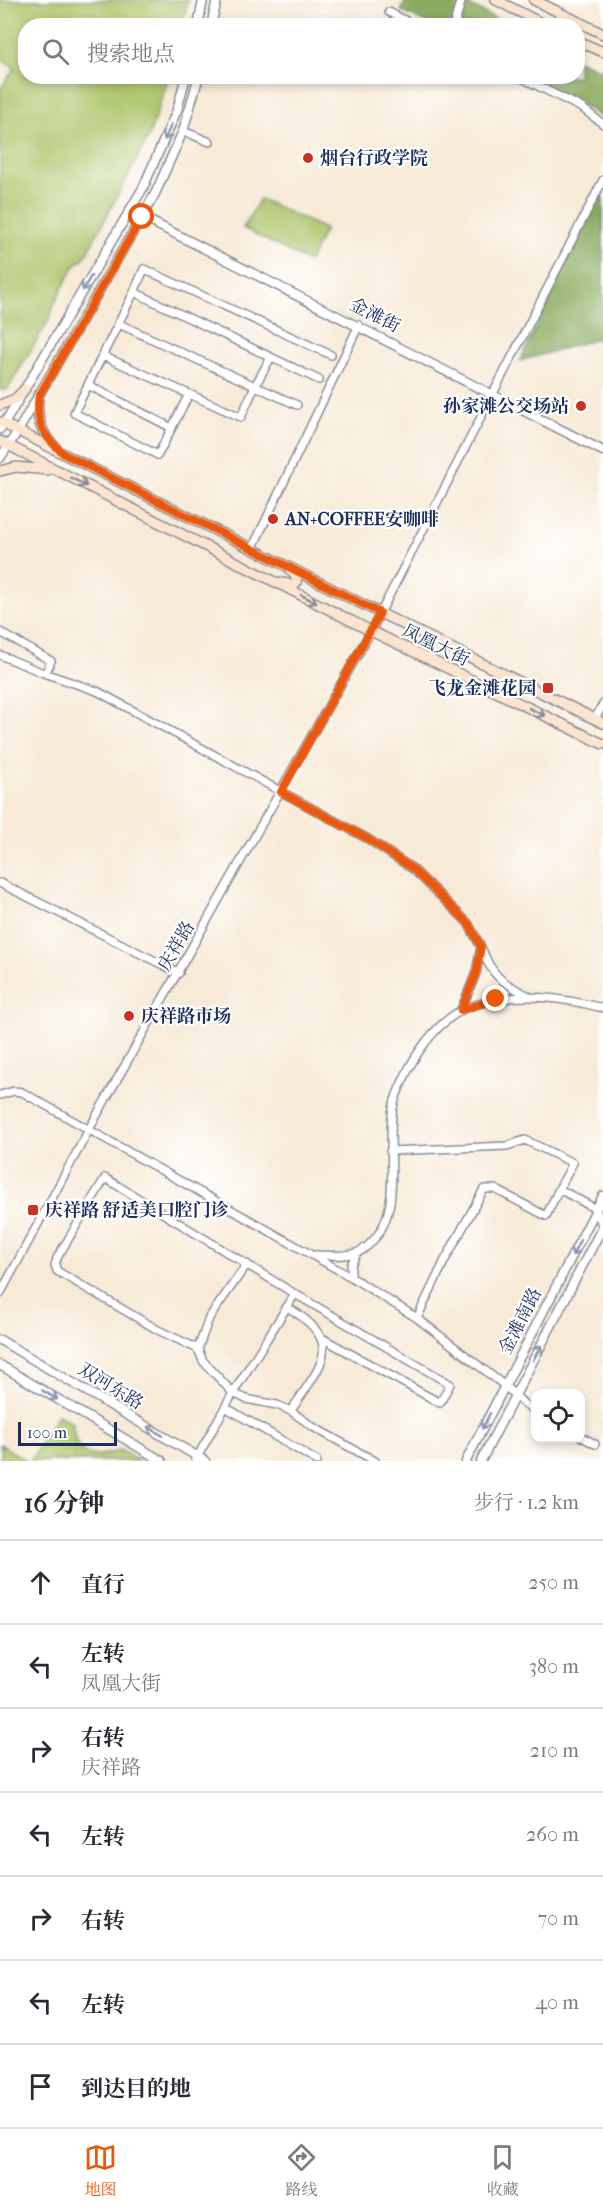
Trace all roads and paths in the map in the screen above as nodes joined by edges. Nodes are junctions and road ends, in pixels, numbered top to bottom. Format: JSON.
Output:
{"nodes":[{"id":1,"x":203,"y":0,"type":"edge"},
{"id":2,"x":217,"y":0,"type":"edge"},
{"id":3,"x":461,"y":0,"type":"edge"},
{"id":4,"x":496,"y":0,"type":"edge"},
{"id":5,"x":534,"y":0,"type":"edge"},
{"id":6,"x":389,"y":12,"type":"dead end"},
{"id":7,"x":200,"y":18,"type":"edge"},
{"id":8,"x":213,"y":18,"type":"edge"},
{"id":9,"x":401,"y":18,"type":"edge"},
{"id":10,"x":456,"y":18,"type":"edge"},
{"id":11,"x":531,"y":18,"type":"edge"},
{"id":12,"x":571,"y":18,"type":"edge"},
{"id":13,"x":585,"y":25,"type":"edge"},
{"id":14,"x":603,"y":34,"type":"edge"},
{"id":15,"x":585,"y":44,"type":"edge"},
{"id":16,"x":603,"y":52,"type":"edge"},
{"id":17,"x":184,"y":84,"type":"edge"},
{"id":18,"x":197,"y":84,"type":"edge"},
{"id":19,"x":534,"y":84,"type":"edge"},
{"id":20,"x":603,"y":124,"type":"edge"},
{"id":21,"x":183,"y":131,"type":"junction"},
{"id":22,"x":210,"y":142,"type":"dead end"},
{"id":23,"x":603,"y":180,"type":"edge"},
{"id":24,"x":131,"y":210,"type":"junction"},
{"id":25,"x":142,"y":217,"type":"junction"},
{"id":26,"x":134,"y":292,"type":"junction"},
{"id":27,"x":118,"y":324,"type":"junction"},
{"id":28,"x":359,"y":325,"type":"junction"},
{"id":29,"x":102,"y":356,"type":"junction"},
{"id":30,"x":331,"y":356,"type":"dead end"},
{"id":31,"x":271,"y":357,"type":"junction"},
{"id":32,"x":319,"y":380,"type":"dead end"},
{"id":33,"x":88,"y":386,"type":"junction"},
{"id":34,"x":255,"y":386,"type":"junction"},
{"id":35,"x":25,"y":389,"type":"junction"},
{"id":36,"x":493,"y":393,"type":"junction"},
{"id":37,"x":189,"y":394,"type":"junction"},
{"id":38,"x":39,"y":396,"type":"junction"},
{"id":39,"x":0,"y":405,"type":"edge"},
{"id":40,"x":297,"y":405,"type":"dead end"},
{"id":41,"x":1,"y":425,"type":"edge"},
{"id":42,"x":172,"y":428,"type":"junction"},
{"id":43,"x":18,"y":431,"type":"junction"},
{"id":44,"x":4,"y":444,"type":"edge"},
{"id":45,"x":603,"y":451,"type":"edge"},
{"id":46,"x":64,"y":454,"type":"junction"},
{"id":47,"x":0,"y":458,"type":"edge"},
{"id":48,"x":0,"y":471,"type":"edge"},
{"id":49,"x":59,"y":472,"type":"junction"},
{"id":50,"x":252,"y":549,"type":"junction"},
{"id":51,"x":279,"y":562,"type":"junction"},
{"id":52,"x":266,"y":577,"type":"junction"},
{"id":53,"x":380,"y":613,"type":"junction"},
{"id":54,"x":371,"y":631,"type":"junction"},
{"id":55,"x":0,"y":632,"type":"edge"},
{"id":56,"x":0,"y":655,"type":"edge"},
{"id":57,"x":485,"y":665,"type":"junction"},
{"id":58,"x":45,"y":674,"type":"junction"},
{"id":59,"x":477,"y":682,"type":"junction"},
{"id":60,"x":603,"y":704,"type":"edge"},
{"id":61,"x":599,"y":721,"type":"edge"},
{"id":62,"x":603,"y":744,"type":"edge"},
{"id":63,"x":281,"y":792,"type":"junction"},
{"id":64,"x":0,"y":883,"type":"edge"},
{"id":65,"x":481,"y":947,"type":"junction"},
{"id":66,"x":178,"y":973,"type":"junction"},
{"id":67,"x":532,"y":997,"type":"junction"},
{"id":68,"x":603,"y":1008,"type":"edge"},
{"id":69,"x":461,"y":1010,"type":"junction"},
{"id":70,"x":0,"y":1095,"type":"edge"},
{"id":71,"x":89,"y":1130,"type":"junction"},
{"id":72,"x":390,"y":1151,"type":"junction"},
{"id":73,"x":559,"y":1189,"type":"junction"},
{"id":74,"x":603,"y":1196,"type":"edge"},
{"id":75,"x":596,"y":1209,"type":"junction"},
{"id":76,"x":603,"y":1227,"type":"edge"},
{"id":77,"x":357,"y":1253,"type":"junction"},
{"id":78,"x":315,"y":1256,"type":"junction"},
{"id":79,"x":247,"y":1264,"type":"junction"},
{"id":80,"x":351,"y":1277,"type":"junction"},
{"id":81,"x":0,"y":1294,"type":"edge"},
{"id":82,"x":295,"y":1294,"type":"junction"},
{"id":83,"x":287,"y":1307,"type":"junction"},
{"id":84,"x":417,"y":1318,"type":"junction"},
{"id":85,"x":322,"y":1338,"type":"junction"},
{"id":86,"x":0,"y":1340,"type":"edge"},
{"id":87,"x":198,"y":1349,"type":"junction"},
{"id":88,"x":0,"y":1365,"type":"edge"},
{"id":89,"x":505,"y":1386,"type":"junction"},
{"id":90,"x":232,"y":1393,"type":"junction"},
{"id":91,"x":516,"y":1395,"type":"junction"},
{"id":92,"x":225,"y":1407,"type":"junction"},
{"id":93,"x":531,"y":1408,"type":"edge"},
{"id":94,"x":291,"y":1411,"type":"junction"},
{"id":95,"x":585,"y":1438,"type":"edge"},
{"id":96,"x":596,"y":1444,"type":"dead end"},
{"id":97,"x":199,"y":1459,"type":"edge"},
{"id":98,"x":162,"y":1461,"type":"edge"},
{"id":99,"x":317,"y":1461,"type":"edge"},
{"id":100,"x":375,"y":1461,"type":"edge"},
{"id":101,"x":466,"y":1461,"type":"edge"},
{"id":102,"x":482,"y":1461,"type":"edge"}],
"edges":[{"from":1,"to":7,"type":"street"},
{"from":2,"to":8,"type":"street"},
{"from":3,"to":10,"type":"street"},
{"from":4,"to":11,"type":"main road"},
{"from":5,"to":12,"type":"main road"},
{"from":6,"to":9,"type":"street"},
{"from":13,"to":14,"type":"main road"},
{"from":15,"to":16,"type":"main road"},
{"from":17,"to":24,"type":"street","one_way":true},
{"from":18,"to":21,"type":"street"},
{"from":19,"to":20,"type":"street"},
{"from":21,"to":22,"type":"street"},
{"from":21,"to":25,"type":"street"},
{"from":23,"to":36,"type":"street","name":"庆祥路"},
{"from":24,"to":25,"type":"street","name":"金滩街"},
{"from":24,"to":35,"type":"street","one_way":true},
{"from":25,"to":28,"type":"street","name":"金滩街"},
{"from":25,"to":38,"type":"street"},
{"from":26,"to":27,"type":"street"},
{"from":26,"to":30,"type":"street"},
{"from":26,"to":31,"type":"street"},
{"from":27,"to":29,"type":"street"},
{"from":27,"to":34,"type":"street"},
{"from":28,"to":36,"type":"street","name":"金滩街"},
{"from":28,"to":50,"type":"street"},
{"from":29,"to":33,"type":"street"},
{"from":29,"to":37,"type":"street"},
{"from":31,"to":32,"type":"street"},
{"from":31,"to":34,"type":"street"},
{"from":33,"to":42,"type":"street"},
{"from":33,"to":42,"type":"street"},
{"from":34,"to":37,"type":"street"},
{"from":34,"to":40,"type":"street"},
{"from":35,"to":39,"type":"main road"},
{"from":35,"to":41,"type":"street"},
{"from":36,"to":45,"type":"street","name":"金滩街"},
{"from":36,"to":53,"type":"street","name":"庆祥路"},
{"from":37,"to":42,"type":"street"},
{"from":38,"to":43,"type":"street"},
{"from":38,"to":46,"type":"main road"},
{"from":41,"to":43,"type":"main road","name":"凤凰大街"},
{"from":43,"to":44,"type":"street"},
{"from":43,"to":46,"type":"main road","name":"凤凰大街"},
{"from":44,"to":47,"type":"street"},
{"from":44,"to":49,"type":"main road","name":"凤凰大街"},
{"from":46,"to":50,"type":"main road","name":"凤凰大街"},
{"from":48,"to":49,"type":"main road"},
{"from":49,"to":52,"type":"main road","name":"凤凰大街","one_way":true},
{"from":50,"to":51,"type":"main road","name":"凤凰大街"},
{"from":51,"to":52,"type":"main road"},
{"from":51,"to":53,"type":"main road","name":"凤凰大街"},
{"from":52,"to":54,"type":"main road","name":"凤凰大街","one_way":true},
{"from":53,"to":54,"type":"street","name":"庆祥路"},
{"from":53,"to":57,"type":"main road","name":"凤凰大街"},
{"from":54,"to":59,"type":"main road","name":"凤凰大街"},
{"from":54,"to":63,"type":"street","name":"庆祥路"},
{"from":55,"to":58,"type":"street"},
{"from":56,"to":58,"type":"street"},
{"from":57,"to":59,"type":"main road"},
{"from":57,"to":61,"type":"main road","name":"凤凰大街"},
{"from":58,"to":63,"type":"street"},
{"from":59,"to":62,"type":"main road","name":"凤凰大街","one_way":true},
{"from":60,"to":61,"type":"street"},
{"from":63,"to":65,"type":"street"},
{"from":63,"to":66,"type":"street","name":"庆祥路"},
{"from":64,"to":66,"type":"street"},
{"from":65,"to":67,"type":"street"},
{"from":65,"to":69,"type":"street"},
{"from":66,"to":71,"type":"street","name":"庆祥路"},
{"from":67,"to":68,"type":"street"},
{"from":67,"to":69,"type":"street"},
{"from":69,"to":72,"type":"street"},
{"from":70,"to":71,"type":"street"},
{"from":71,"to":78,"type":"street"},
{"from":71,"to":81,"type":"street","name":"庆祥路"},
{"from":72,"to":73,"type":"street"},
{"from":72,"to":77,"type":"street"},
{"from":73,"to":75,"type":"street"},
{"from":73,"to":84,"type":"street"},
{"from":74,"to":75,"type":"street","name":"金滩南路"},
{"from":75,"to":76,"type":"street"},
{"from":75,"to":89,"type":"street","name":"金滩南路","one_way":true},
{"from":91,"to":76,"type":"street","name":"金滩南路","one_way":true},
{"from":77,"to":78,"type":"street"},
{"from":77,"to":80,"type":"street"},
{"from":78,"to":80,"type":"street"},
{"from":79,"to":82,"type":"street"},
{"from":79,"to":87,"type":"street"},
{"from":79,"to":87,"type":"street"},
{"from":80,"to":84,"type":"street"},
{"from":82,"to":83,"type":"street"},
{"from":82,"to":85,"type":"street"},
{"from":83,"to":85,"type":"street"},
{"from":83,"to":90,"type":"street"},
{"from":84,"to":89,"type":"street"},
{"from":85,"to":94,"type":"street"},
{"from":97,"to":86,"type":"street","name":"双河东路","one_way":true},
{"from":87,"to":90,"type":"street"},
{"from":88,"to":98,"type":"street","one_way":true},
{"from":89,"to":91,"type":"street"},
{"from":89,"to":101,"type":"street","name":"金滩南路","one_way":true},
{"from":90,"to":92,"type":"street"},
{"from":90,"to":94,"type":"street"},
{"from":91,"to":93,"type":"street"},
{"from":91,"to":102,"type":"street","name":"金滩南路"},
{"from":92,"to":97,"type":"street"},
{"from":92,"to":99,"type":"street"},
{"from":94,"to":100,"type":"street"},
{"from":95,"to":96,"type":"street"}]}
